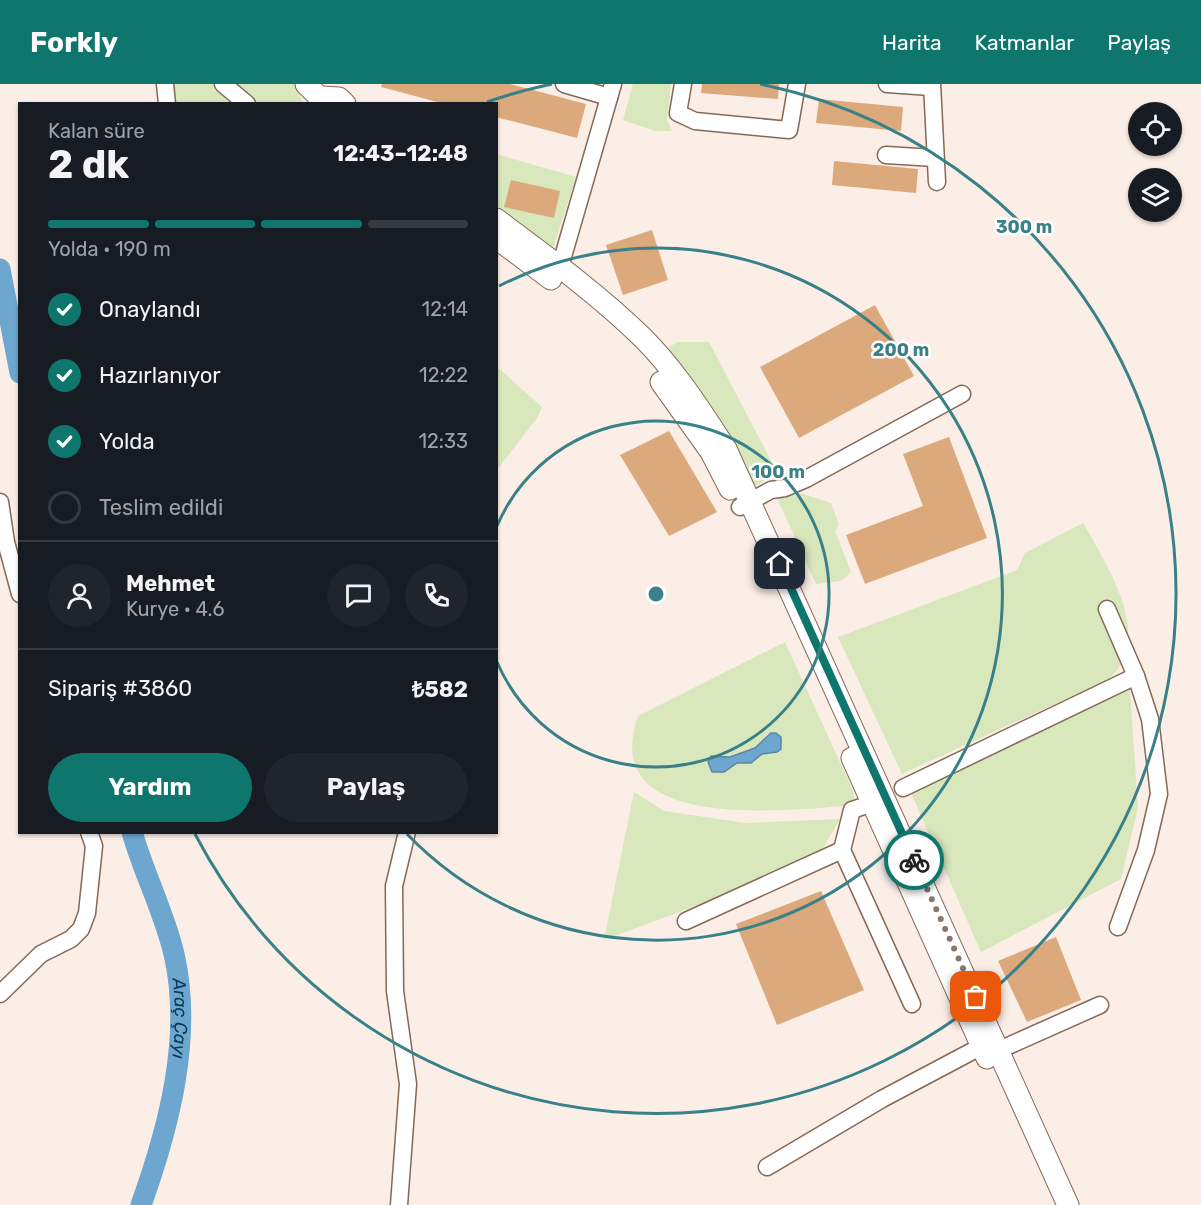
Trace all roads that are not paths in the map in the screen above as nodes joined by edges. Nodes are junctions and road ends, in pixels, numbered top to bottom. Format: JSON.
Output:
{"nodes":[{"id":1,"x":165,"y":84,"type":"edge"},
{"id":2,"x":223,"y":84,"type":"edge"},
{"id":3,"x":564,"y":84,"type":"edge"},
{"id":4,"x":682,"y":84,"type":"edge"},
{"id":5,"x":797,"y":84,"type":"edge"},
{"id":6,"x":887,"y":84,"type":"edge"},
{"id":7,"x":931,"y":86,"type":"edge"},
{"id":8,"x":611,"y":90,"type":"edge"},
{"id":9,"x":318,"y":95,"type":"edge"},
{"id":10,"x":167,"y":102,"type":"edge"},
{"id":11,"x":245,"y":102,"type":"edge"},
{"id":12,"x":343,"y":102,"type":"edge"},
{"id":13,"x":886,"y":155,"type":"dead end"},
{"id":14,"x":935,"y":158,"type":"junction"},
{"id":15,"x":937,"y":182,"type":"dead end"},
{"id":16,"x":498,"y":220,"type":"edge"},
{"id":17,"x":498,"y":240,"type":"edge"},
{"id":18,"x":560,"y":267,"type":"junction"},
{"id":19,"x":963,"y":394,"type":"dead end"},
{"id":20,"x":0,"y":502,"type":"edge"},
{"id":21,"x":745,"y":504,"type":"junction"},
{"id":22,"x":18,"y":587,"type":"edge"},
{"id":23,"x":1107,"y":609,"type":"dead end"},
{"id":24,"x":1136,"y":676,"type":"junction"},
{"id":25,"x":887,"y":797,"type":"junction"},
{"id":26,"x":90,"y":834,"type":"edge"},
{"id":27,"x":406,"y":834,"type":"edge"},
{"id":28,"x":842,"y":850,"type":"junction"},
{"id":29,"x":686,"y":921,"type":"dead end"},
{"id":30,"x":1118,"y":927,"type":"dead end"},
{"id":31,"x":0,"y":994,"type":"edge"},
{"id":32,"x":912,"y":1004,"type":"dead end"},
{"id":33,"x":1100,"y":1005,"type":"dead end"},
{"id":34,"x":990,"y":1048,"type":"junction"},
{"id":35,"x":767,"y":1167,"type":"dead end"},
{"id":36,"x":399,"y":1205,"type":"edge"},
{"id":37,"x":1053,"y":1205,"type":"edge"},
{"id":38,"x":1068,"y":1205,"type":"edge"}],
"edges":[{"from":1,"to":10,"type":"street"},
{"from":2,"to":11,"type":"street"},
{"from":3,"to":8,"type":"street"},
{"from":4,"to":5,"type":"street"},
{"from":6,"to":7,"type":"street"},
{"from":7,"to":14,"type":"street"},
{"from":8,"to":18,"type":"street"},
{"from":9,"to":12,"type":"main road"},
{"from":13,"to":14,"type":"street"},
{"from":14,"to":15,"type":"street"},
{"from":16,"to":18,"type":"main road"},
{"from":17,"to":21,"type":"main road"},
{"from":18,"to":21,"type":"main road"},
{"from":19,"to":21,"type":"street"},
{"from":20,"to":22,"type":"street"},
{"from":21,"to":25,"type":"main road"},
{"from":23,"to":24,"type":"street"},
{"from":24,"to":25,"type":"street"},
{"from":24,"to":30,"type":"street"},
{"from":25,"to":28,"type":"street"},
{"from":25,"to":34,"type":"main road"},
{"from":26,"to":31,"type":"street"},
{"from":27,"to":36,"type":"street"},
{"from":28,"to":29,"type":"street"},
{"from":28,"to":32,"type":"street"},
{"from":33,"to":34,"type":"street"},
{"from":34,"to":35,"type":"street"},
{"from":34,"to":37,"type":"main road"},
{"from":34,"to":38,"type":"main road"}]}
